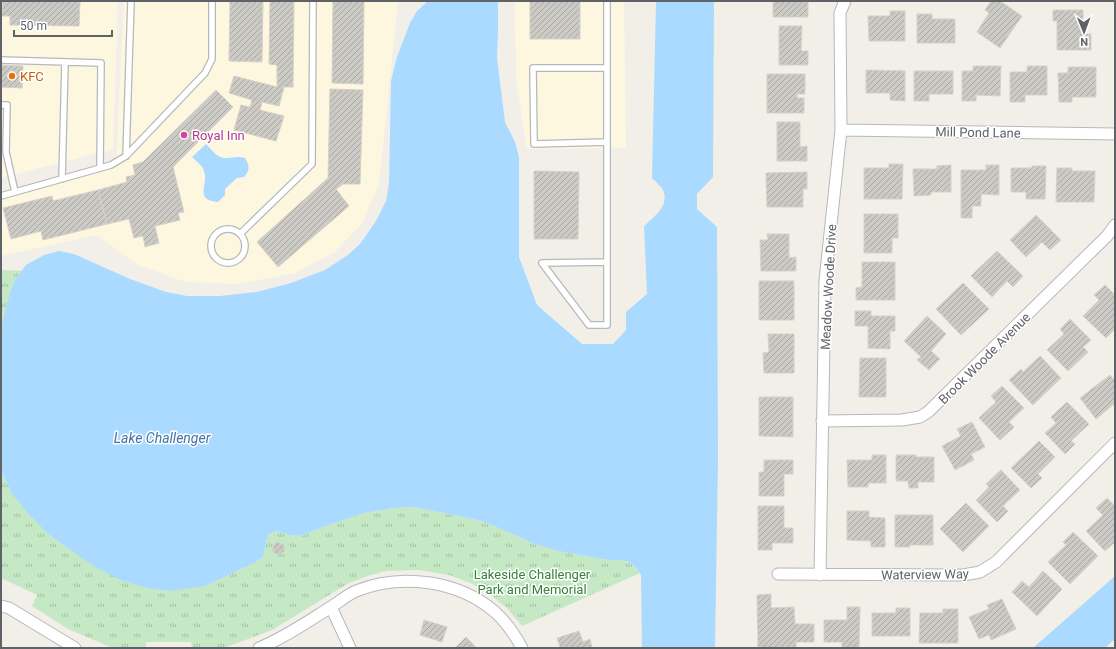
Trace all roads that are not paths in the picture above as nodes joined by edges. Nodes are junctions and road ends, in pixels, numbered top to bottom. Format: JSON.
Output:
{"nodes":[{"id":1,"x":131,"y":1,"type":"edge"},
{"id":2,"x":212,"y":1,"type":"edge"},
{"id":3,"x":314,"y":1,"type":"edge"},
{"id":4,"x":606,"y":1,"type":"edge"},
{"id":5,"x":845,"y":1,"type":"edge"},
{"id":6,"x":1,"y":60,"type":"edge"},
{"id":7,"x":65,"y":62,"type":"junction"},
{"id":8,"x":607,"y":68,"type":"junction"},
{"id":9,"x":1,"y":105,"type":"edge"},
{"id":10,"x":842,"y":130,"type":"junction"},
{"id":11,"x":1115,"y":134,"type":"edge"},
{"id":12,"x":607,"y":142,"type":"junction"},
{"id":13,"x":126,"y":156,"type":"junction"},
{"id":14,"x":100,"y":168,"type":"junction"},
{"id":15,"x":62,"y":179,"type":"junction"},
{"id":16,"x":15,"y":192,"type":"junction"},
{"id":17,"x":1,"y":196,"type":"edge"},
{"id":18,"x":1115,"y":225,"type":"edge"},
{"id":19,"x":240,"y":234,"type":"junction"},
{"id":20,"x":607,"y":262,"type":"junction"},
{"id":21,"x":822,"y":421,"type":"junction"},
{"id":22,"x":1115,"y":443,"type":"edge"},
{"id":23,"x":778,"y":574,"type":"dead end"},
{"id":24,"x":820,"y":575,"type":"junction"},
{"id":25,"x":1,"y":606,"type":"edge"},
{"id":26,"x":331,"y":607,"type":"junction"},
{"id":27,"x":76,"y":648,"type":"edge"},
{"id":28,"x":259,"y":648,"type":"edge"},
{"id":29,"x":350,"y":648,"type":"edge"},
{"id":30,"x":522,"y":648,"type":"edge"}],
"edges":[{"from":1,"to":13,"type":"lane"},
{"from":2,"to":13,"type":"lane"},
{"from":3,"to":19,"type":"lane"},
{"from":4,"to":8,"type":"lane"},
{"from":5,"to":10,"type":"street","name":"Meadow Woode Drive"},
{"from":6,"to":7,"type":"lane"},
{"from":7,"to":14,"type":"lane"},
{"from":7,"to":15,"type":"lane"},
{"from":8,"to":12,"type":"lane"},
{"from":8,"to":12,"type":"lane"},
{"from":9,"to":16,"type":"lane"},
{"from":10,"to":11,"type":"street","name":"Mill Pond Lane"},
{"from":10,"to":21,"type":"street","name":"Meadow Woode Drive"},
{"from":12,"to":20,"type":"lane"},
{"from":13,"to":14,"type":"lane"},
{"from":14,"to":15,"type":"lane"},
{"from":15,"to":16,"type":"lane"},
{"from":16,"to":17,"type":"lane"},
{"from":18,"to":21,"type":"street","name":"Brook Woode Avenue"},
{"from":19,"to":19,"type":"lane"},
{"from":20,"to":20,"type":"lane"},
{"from":21,"to":24,"type":"street","name":"Meadow Woode Drive"},
{"from":22,"to":24,"type":"street","name":"Waterview Way"},
{"from":23,"to":24,"type":"street","name":"Waterview Way"},
{"from":25,"to":27,"type":"street"},
{"from":26,"to":28,"type":"street"},
{"from":26,"to":29,"type":"street"},
{"from":26,"to":30,"type":"street"}]}
